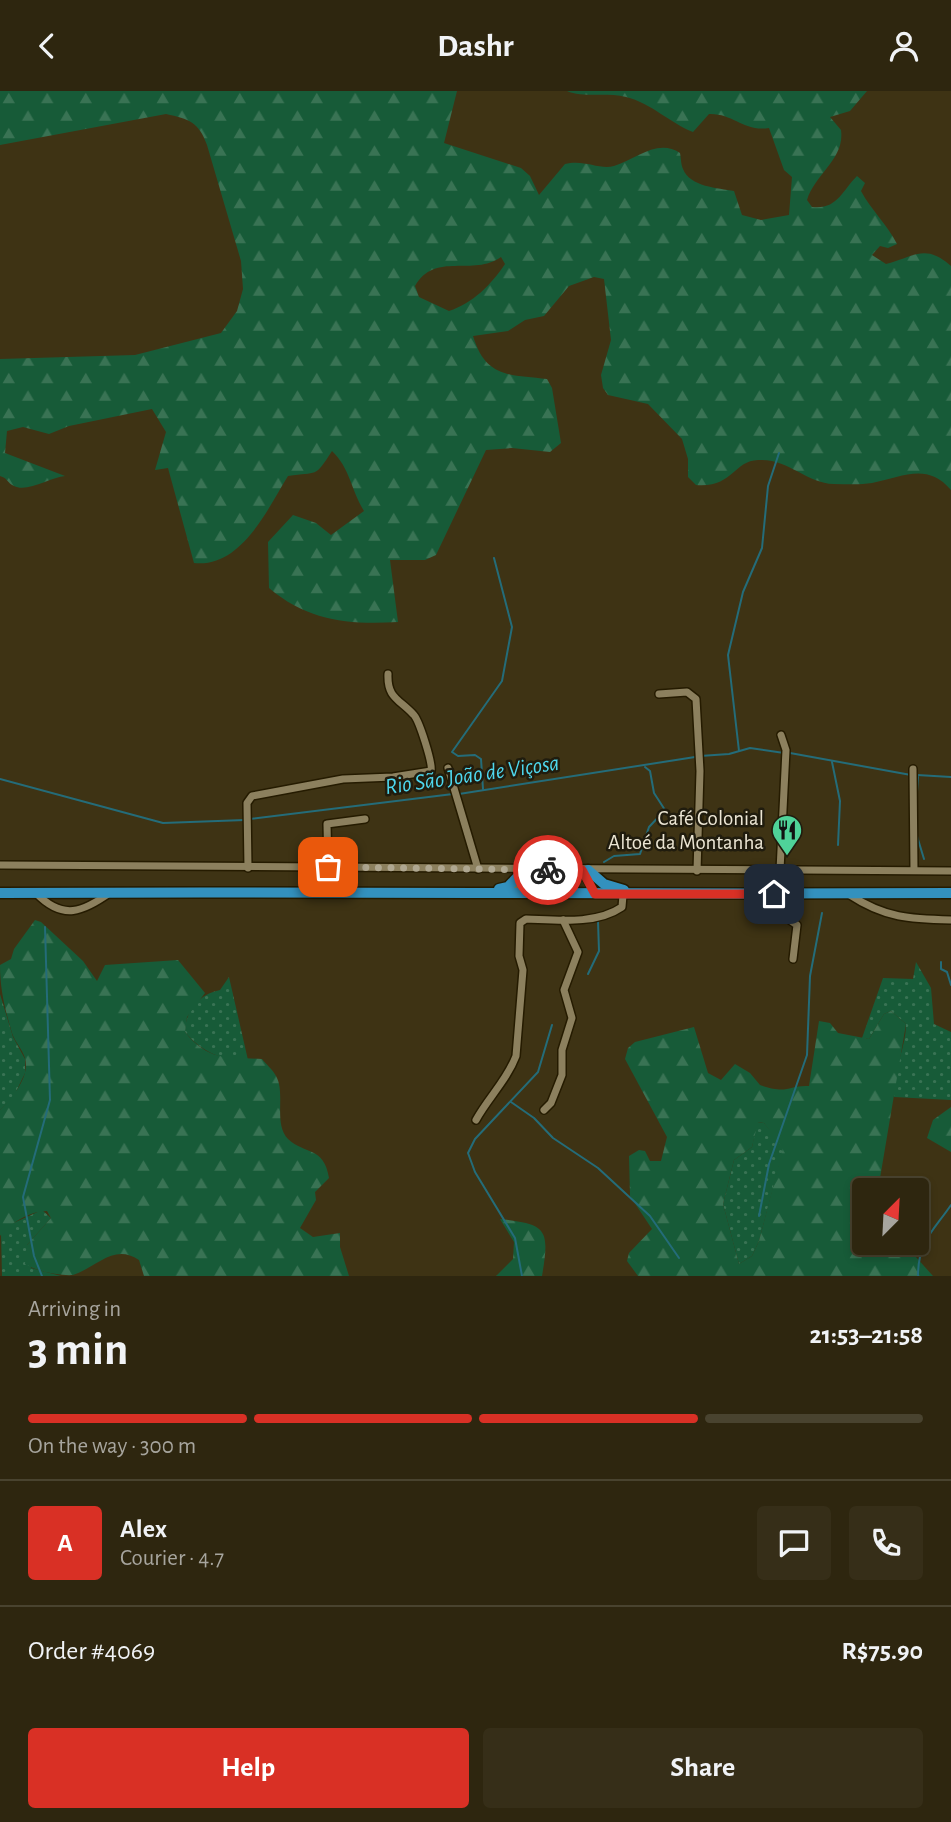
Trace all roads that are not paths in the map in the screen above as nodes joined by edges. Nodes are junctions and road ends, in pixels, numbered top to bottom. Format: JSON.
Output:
{"nodes":[{"id":1,"x":388,"y":674,"type":"dead end"},
{"id":2,"x":659,"y":694,"type":"dead end"},
{"id":3,"x":780,"y":735,"type":"dead end"},
{"id":4,"x":448,"y":768,"type":"dead end"},
{"id":5,"x":914,"y":776,"type":"dead end"},
{"id":6,"x":365,"y":819,"type":"dead end"},
{"id":7,"x":0,"y":865,"type":"edge"},
{"id":8,"x":328,"y":867,"type":"junction"},
{"id":9,"x":248,"y":868,"type":"junction"},
{"id":10,"x":478,"y":869,"type":"junction"},
{"id":11,"x":526,"y":870,"type":"junction"},
{"id":12,"x":585,"y":870,"type":"junction"},
{"id":13,"x":780,"y":870,"type":"junction"},
{"id":14,"x":915,"y":870,"type":"junction"},
{"id":15,"x":951,"y":870,"type":"edge"},
{"id":16,"x":697,"y":871,"type":"junction"},
{"id":17,"x":113,"y":891,"type":"junction"},
{"id":18,"x":2,"y":892,"type":"edge"},
{"id":19,"x":36,"y":893,"type":"junction"},
{"id":20,"x":470,"y":893,"type":"junction"},
{"id":21,"x":514,"y":893,"type":"junction"},
{"id":22,"x":595,"y":894,"type":"junction"},
{"id":23,"x":751,"y":894,"type":"junction"},
{"id":24,"x":850,"y":894,"type":"junction"},
{"id":25,"x":950,"y":894,"type":"edge"},
{"id":26,"x":622,"y":895,"type":"junction"},
{"id":27,"x":643,"y":895,"type":"junction"},
{"id":28,"x":563,"y":920,"type":"junction"},
{"id":29,"x":951,"y":920,"type":"edge"},
{"id":30,"x":793,"y":959,"type":"dead end"},
{"id":31,"x":544,"y":1110,"type":"dead end"},
{"id":32,"x":476,"y":1120,"type":"dead end"}],
"edges":[{"from":1,"to":9,"type":"street"},
{"from":2,"to":16,"type":"street"},
{"from":3,"to":13,"type":"street"},
{"from":4,"to":10,"type":"street"},
{"from":5,"to":14,"type":"street"},
{"from":6,"to":8,"type":"street"},
{"from":7,"to":9,"type":"street"},
{"from":8,"to":9,"type":"street"},
{"from":8,"to":10,"type":"street"},
{"from":10,"to":11,"type":"street"},
{"from":11,"to":12,"type":"street"},
{"from":11,"to":20,"type":"highway"},
{"from":11,"to":21,"type":"street"},
{"from":12,"to":16,"type":"street"},
{"from":12,"to":22,"type":"street"},
{"from":12,"to":27,"type":"highway"},
{"from":13,"to":14,"type":"street"},
{"from":13,"to":16,"type":"street"},
{"from":14,"to":15,"type":"street"},
{"from":17,"to":19,"type":"highway"},
{"from":17,"to":19,"type":"street"},
{"from":17,"to":20,"type":"highway"},
{"from":18,"to":19,"type":"highway"},
{"from":20,"to":21,"type":"highway"},
{"from":21,"to":22,"type":"highway"},
{"from":22,"to":26,"type":"highway"},
{"from":23,"to":24,"type":"highway"},
{"from":23,"to":27,"type":"highway"},
{"from":23,"to":30,"type":"street"},
{"from":24,"to":25,"type":"highway"},
{"from":24,"to":29,"type":"street"},
{"from":26,"to":27,"type":"highway"},
{"from":26,"to":28,"type":"street"},
{"from":28,"to":31,"type":"street"},
{"from":28,"to":32,"type":"street"}]}
